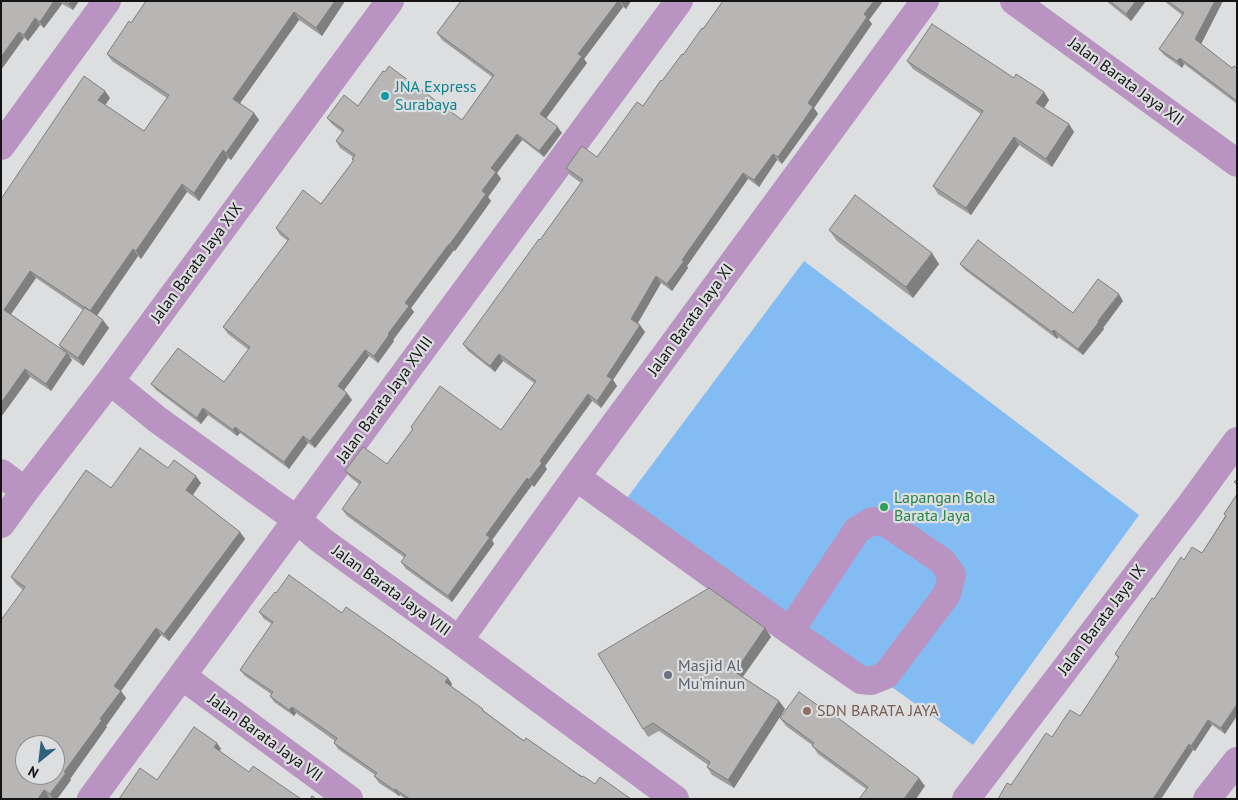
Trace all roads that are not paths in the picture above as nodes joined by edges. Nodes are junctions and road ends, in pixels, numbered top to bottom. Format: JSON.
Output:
{"nodes":[{"id":1,"x":107,"y":1,"type":"edge"},
{"id":2,"x":390,"y":1,"type":"edge"},
{"id":3,"x":679,"y":1,"type":"edge"},
{"id":4,"x":924,"y":1,"type":"edge"},
{"id":5,"x":1014,"y":1,"type":"edge"},
{"id":6,"x":5,"y":134,"type":"edge"},
{"id":7,"x":1237,"y":163,"type":"edge"},
{"id":8,"x":110,"y":381,"type":"junction"},
{"id":9,"x":1237,"y":441,"type":"edge"},
{"id":10,"x":1,"y":472,"type":"edge"},
{"id":11,"x":576,"y":477,"type":"junction"},
{"id":12,"x":25,"y":491,"type":"junction"},
{"id":13,"x":297,"y":520,"type":"junction"},
{"id":14,"x":1,"y":524,"type":"edge"},
{"id":15,"x":790,"y":631,"type":"junction"},
{"id":16,"x":459,"y":640,"type":"junction"},
{"id":17,"x":182,"y":676,"type":"junction"},
{"id":18,"x":1237,"y":761,"type":"edge"},
{"id":19,"x":92,"y":799,"type":"edge"},
{"id":20,"x":349,"y":799,"type":"edge"},
{"id":21,"x":675,"y":799,"type":"edge"},
{"id":22,"x":966,"y":799,"type":"edge"},
{"id":23,"x":1207,"y":799,"type":"edge"}],
"edges":[{"from":1,"to":6,"type":"street"},
{"from":2,"to":8,"type":"street","name":"Jalan Barata Jaya XIX"},
{"from":3,"to":13,"type":"street","name":"Jalan Barata Jaya XVIII"},
{"from":4,"to":11,"type":"street","name":"Jalan Barata Jaya XI"},
{"from":5,"to":7,"type":"street","name":"Jalan Barata Jaya XII"},
{"from":8,"to":12,"type":"street","name":"Jalan Barata Jaya XIX"},
{"from":8,"to":13,"type":"street","name":"Jalan Barata Jaya VIII"},
{"from":9,"to":22,"type":"street","name":"Jalan Barata Jaya IX"},
{"from":10,"to":12,"type":"street"},
{"from":11,"to":15,"type":"street"},
{"from":11,"to":16,"type":"street","name":"Jalan Barata Jaya XI"},
{"from":12,"to":14,"type":"street","name":"Jalan Barata Jaya XIX"},
{"from":13,"to":16,"type":"street","name":"Jalan Barata Jaya VIII"},
{"from":13,"to":17,"type":"street","name":"Jalan Barata Jaya XVIII"},
{"from":15,"to":15,"type":"street"},
{"from":16,"to":21,"type":"street","name":"Jalan Barata Jaya VIII"},
{"from":17,"to":19,"type":"street","name":"Jalan Barata Jaya XVIII"},
{"from":17,"to":20,"type":"street","name":"Jalan Barata Jaya VII"},
{"from":18,"to":23,"type":"street"}]}
